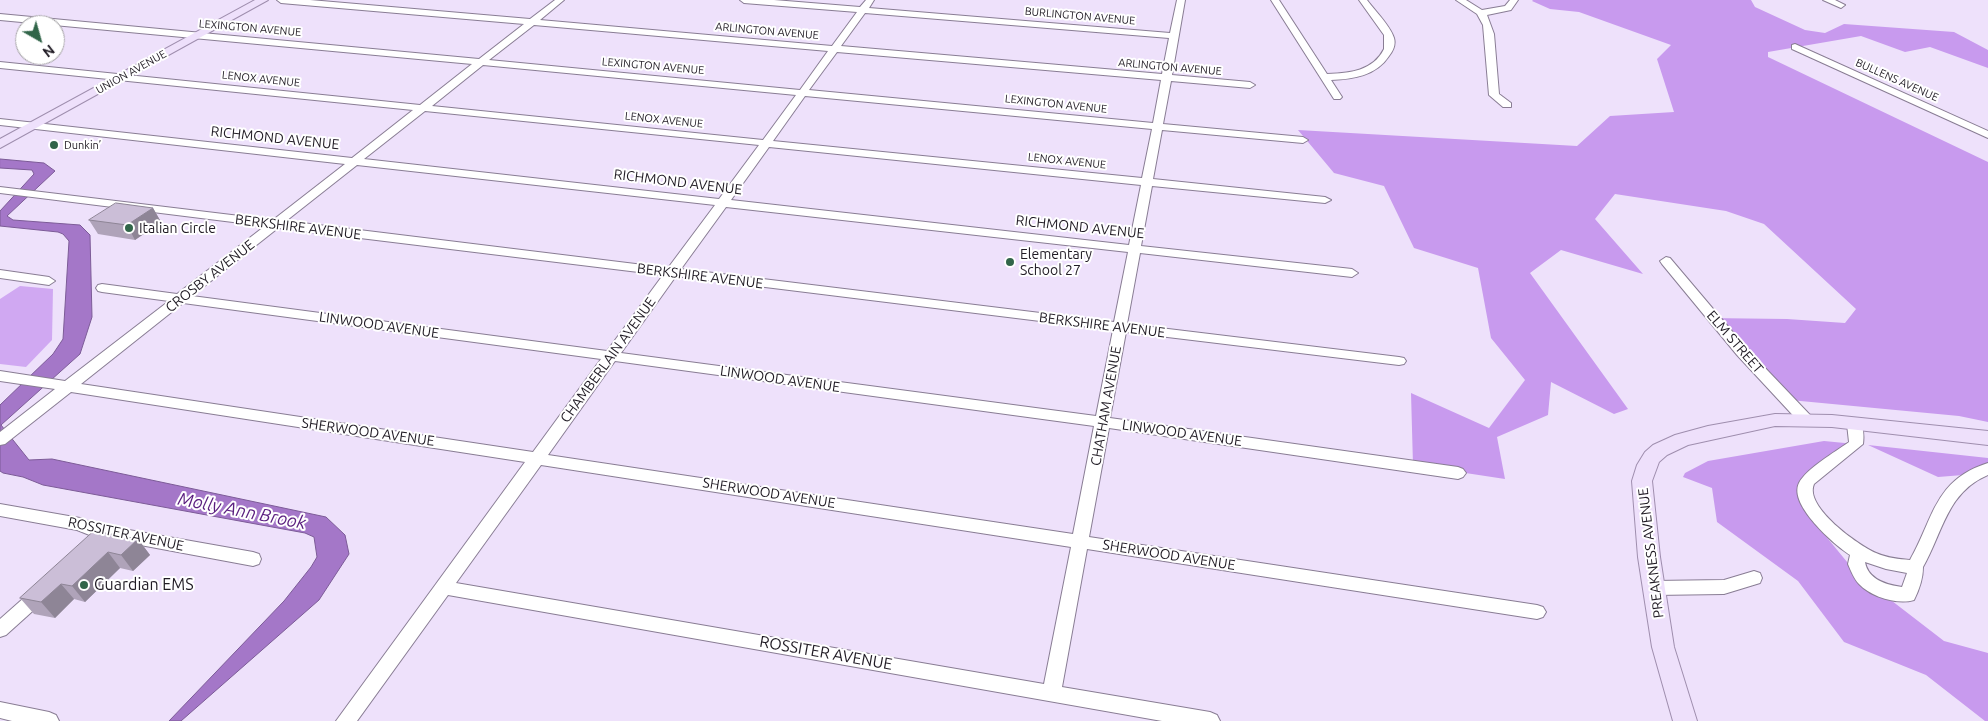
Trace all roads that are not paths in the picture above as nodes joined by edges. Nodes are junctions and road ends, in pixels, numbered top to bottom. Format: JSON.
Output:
{"nodes":[{"id":1,"x":263,"y":0,"type":"edge"},
{"id":2,"x":281,"y":0,"type":"edge"},
{"id":3,"x":560,"y":0,"type":"edge"},
{"id":4,"x":744,"y":0,"type":"edge"},
{"id":5,"x":1181,"y":0,"type":"edge"},
{"id":6,"x":1274,"y":0,"type":"edge"},
{"id":7,"x":1363,"y":0,"type":"edge"},
{"id":8,"x":1460,"y":0,"type":"edge"},
{"id":9,"x":1514,"y":0,"type":"edge"},
{"id":10,"x":1827,"y":0,"type":"edge"},
{"id":11,"x":866,"y":5,"type":"edge"},
{"id":12,"x":1842,"y":5,"type":"dead end"},
{"id":13,"x":1480,"y":13,"type":"junction"},
{"id":14,"x":0,"y":16,"type":"edge"},
{"id":15,"x":532,"y":22,"type":"junction"},
{"id":16,"x":198,"y":35,"type":"junction"},
{"id":17,"x":1174,"y":36,"type":"junction"},
{"id":18,"x":1795,"y":47,"type":"dead end"},
{"id":19,"x":835,"y":48,"type":"junction"},
{"id":20,"x":480,"y":62,"type":"junction"},
{"id":21,"x":0,"y":65,"type":"edge"},
{"id":22,"x":1323,"y":77,"type":"junction"},
{"id":23,"x":121,"y":78,"type":"junction"},
{"id":24,"x":1166,"y":78,"type":"junction"},
{"id":25,"x":1250,"y":85,"type":"dead end"},
{"id":26,"x":803,"y":92,"type":"junction"},
{"id":27,"x":1337,"y":98,"type":"dead end"},
{"id":28,"x":1507,"y":105,"type":"dead end"},
{"id":29,"x":422,"y":108,"type":"junction"},
{"id":30,"x":0,"y":122,"type":"edge"},
{"id":31,"x":33,"y":126,"type":"junction"},
{"id":32,"x":1158,"y":126,"type":"junction"},
{"id":33,"x":1988,"y":135,"type":"edge"},
{"id":34,"x":1303,"y":140,"type":"dead end"},
{"id":35,"x":766,"y":143,"type":"junction"},
{"id":36,"x":0,"y":144,"type":"edge"},
{"id":37,"x":355,"y":162,"type":"junction"},
{"id":38,"x":1147,"y":182,"type":"junction"},
{"id":39,"x":6,"y":191,"type":"edge"},
{"id":40,"x":1325,"y":200,"type":"dead end"},
{"id":41,"x":723,"y":203,"type":"junction"},
{"id":42,"x":276,"y":224,"type":"junction"},
{"id":43,"x":1135,"y":248,"type":"junction"},
{"id":44,"x":1666,"y":261,"type":"dead end"},
{"id":45,"x":672,"y":272,"type":"junction"},
{"id":46,"x":1352,"y":273,"type":"dead end"},
{"id":47,"x":0,"y":274,"type":"edge"},
{"id":48,"x":49,"y":281,"type":"dead end"},
{"id":49,"x":102,"y":288,"type":"dead end"},
{"id":50,"x":182,"y":298,"type":"junction"},
{"id":51,"x":1120,"y":328,"type":"junction"},
{"id":52,"x":611,"y":356,"type":"junction"},
{"id":53,"x":1399,"y":362,"type":"dead end"},
{"id":54,"x":0,"y":376,"type":"edge"},
{"id":55,"x":68,"y":387,"type":"junction"},
{"id":56,"x":1806,"y":420,"type":"junction"},
{"id":57,"x":1103,"y":422,"type":"junction"},
{"id":58,"x":1854,"y":424,"type":"junction"},
{"id":59,"x":4,"y":436,"type":"edge"},
{"id":60,"x":1988,"y":438,"type":"edge"},
{"id":61,"x":536,"y":458,"type":"junction"},
{"id":62,"x":1988,"y":469,"type":"edge"},
{"id":63,"x":1458,"y":473,"type":"dead end"},
{"id":64,"x":0,"y":510,"type":"edge"},
{"id":65,"x":1081,"y":541,"type":"junction"},
{"id":66,"x":1860,"y":553,"type":"junction"},
{"id":67,"x":253,"y":559,"type":"dead end"},
{"id":68,"x":1914,"y":567,"type":"junction"},
{"id":69,"x":1754,"y":578,"type":"dead end"},
{"id":70,"x":55,"y":580,"type":"edge"},
{"id":71,"x":442,"y":587,"type":"junction"},
{"id":72,"x":1654,"y":588,"type":"junction"},
{"id":73,"x":1537,"y":612,"type":"dead end"},
{"id":74,"x":0,"y":630,"type":"edge"},
{"id":75,"x":1052,"y":693,"type":"junction"},
{"id":76,"x":0,"y":710,"type":"edge"},
{"id":77,"x":49,"y":721,"type":"edge"},
{"id":78,"x":346,"y":721,"type":"edge"},
{"id":79,"x":1210,"y":721,"type":"edge"},
{"id":80,"x":1685,"y":721,"type":"edge"}],
"edges":[{"from":1,"to":16,"type":"main road","name":"UNION AVENUE"},
{"from":2,"to":15,"type":"street","name":"ARLINGTON AVENUE"},
{"from":3,"to":15,"type":"street","name":"CROSBY AVENUE"},
{"from":4,"to":11,"type":"street","name":"BURLINGTON AVENUE"},
{"from":5,"to":17,"type":"street","name":"CHATHAM AVENUE"},
{"from":6,"to":22,"type":"street"},
{"from":7,"to":22,"type":"street"},
{"from":8,"to":13,"type":"street"},
{"from":9,"to":13,"type":"street"},
{"from":10,"to":12,"type":"street"},
{"from":11,"to":17,"type":"street","name":"BURLINGTON AVENUE"},
{"from":11,"to":19,"type":"street","name":"CHAMBERLAIN AVENUE"},
{"from":13,"to":28,"type":"street"},
{"from":14,"to":16,"type":"street","name":"LEXINGTON AVENUE"},
{"from":15,"to":19,"type":"street","name":"ARLINGTON AVENUE"},
{"from":15,"to":20,"type":"street","name":"CROSBY AVENUE"},
{"from":16,"to":20,"type":"street","name":"LEXINGTON AVENUE"},
{"from":16,"to":23,"type":"main road","name":"UNION AVENUE"},
{"from":17,"to":24,"type":"street","name":"CHATHAM AVENUE"},
{"from":18,"to":33,"type":"street","name":"BULLENS AVENUE"},
{"from":19,"to":24,"type":"street","name":"ARLINGTON AVENUE"},
{"from":19,"to":26,"type":"street","name":"CHAMBERLAIN AVENUE"},
{"from":20,"to":26,"type":"street","name":"LEXINGTON AVENUE"},
{"from":20,"to":29,"type":"street","name":"CROSBY AVENUE"},
{"from":21,"to":23,"type":"street","name":"LENOX AVENUE"},
{"from":22,"to":27,"type":"street"},
{"from":23,"to":29,"type":"street","name":"LENOX AVENUE"},
{"from":23,"to":31,"type":"main road","name":"UNION AVENUE"},
{"from":24,"to":25,"type":"street","name":"ARLINGTON AVENUE"},
{"from":24,"to":32,"type":"street","name":"CHATHAM AVENUE"},
{"from":26,"to":32,"type":"street","name":"LEXINGTON AVENUE"},
{"from":26,"to":35,"type":"street","name":"CHAMBERLAIN AVENUE"},
{"from":29,"to":35,"type":"street","name":"LENOX AVENUE"},
{"from":29,"to":37,"type":"street","name":"CROSBY AVENUE"},
{"from":30,"to":31,"type":"street","name":"RICHMOND AVENUE"},
{"from":31,"to":36,"type":"main road","name":"UNION AVENUE"},
{"from":31,"to":37,"type":"street","name":"RICHMOND AVENUE"},
{"from":32,"to":34,"type":"street","name":"LEXINGTON AVENUE"},
{"from":32,"to":38,"type":"street","name":"CHATHAM AVENUE"},
{"from":35,"to":38,"type":"street","name":"LENOX AVENUE"},
{"from":35,"to":41,"type":"street","name":"CHAMBERLAIN AVENUE"},
{"from":37,"to":41,"type":"street","name":"RICHMOND AVENUE"},
{"from":37,"to":42,"type":"street","name":"CROSBY AVENUE"},
{"from":38,"to":40,"type":"street","name":"LENOX AVENUE"},
{"from":38,"to":43,"type":"street","name":"CHATHAM AVENUE"},
{"from":39,"to":42,"type":"street","name":"BERKSHIRE AVENUE"},
{"from":41,"to":43,"type":"street","name":"RICHMOND AVENUE"},
{"from":41,"to":45,"type":"street","name":"CHAMBERLAIN AVENUE"},
{"from":42,"to":45,"type":"street","name":"BERKSHIRE AVENUE"},
{"from":42,"to":50,"type":"street","name":"CROSBY AVENUE"},
{"from":43,"to":46,"type":"street","name":"RICHMOND AVENUE"},
{"from":43,"to":51,"type":"street","name":"CHATHAM AVENUE"},
{"from":44,"to":56,"type":"street","name":"ELM STREET"},
{"from":45,"to":51,"type":"street","name":"BERKSHIRE AVENUE"},
{"from":45,"to":52,"type":"street","name":"CHAMBERLAIN AVENUE"},
{"from":47,"to":48,"type":"street"},
{"from":49,"to":50,"type":"street","name":"LINWOOD AVENUE"},
{"from":50,"to":52,"type":"street","name":"LINWOOD AVENUE"},
{"from":50,"to":55,"type":"street","name":"CROSBY AVENUE"},
{"from":51,"to":53,"type":"street","name":"BERKSHIRE AVENUE"},
{"from":51,"to":57,"type":"street","name":"CHATHAM AVENUE"},
{"from":52,"to":57,"type":"street","name":"LINWOOD AVENUE"},
{"from":52,"to":61,"type":"street","name":"CHAMBERLAIN AVENUE"},
{"from":54,"to":55,"type":"street","name":"SHERWOOD AVENUE"},
{"from":55,"to":59,"type":"street","name":"CROSBY AVENUE"},
{"from":55,"to":61,"type":"street","name":"SHERWOOD AVENUE"},
{"from":56,"to":58,"type":"main road","name":"PREAKNESS AVENUE"},
{"from":56,"to":72,"type":"main road","name":"PREAKNESS AVENUE"},
{"from":57,"to":63,"type":"street","name":"LINWOOD AVENUE"},
{"from":57,"to":65,"type":"street","name":"CHATHAM AVENUE"},
{"from":58,"to":60,"type":"main road","name":"PREAKNESS AVENUE"},
{"from":58,"to":66,"type":"street"},
{"from":61,"to":65,"type":"street","name":"SHERWOOD AVENUE"},
{"from":61,"to":71,"type":"street","name":"CHAMBERLAIN AVENUE"},
{"from":62,"to":68,"type":"street"},
{"from":64,"to":67,"type":"street","name":"ROSSITER AVENUE"},
{"from":65,"to":73,"type":"street","name":"SHERWOOD AVENUE"},
{"from":65,"to":75,"type":"street","name":"CHATHAM AVENUE"},
{"from":66,"to":68,"type":"street"},
{"from":66,"to":68,"type":"street"},
{"from":69,"to":72,"type":"street"},
{"from":70,"to":74,"type":"street"},
{"from":71,"to":75,"type":"street","name":"ROSSITER AVENUE"},
{"from":71,"to":78,"type":"street","name":"CHAMBERLAIN AVENUE"},
{"from":72,"to":80,"type":"main road","name":"PREAKNESS AVENUE"},
{"from":75,"to":79,"type":"street","name":"ROSSITER AVENUE"},
{"from":76,"to":77,"type":"street"}]}
